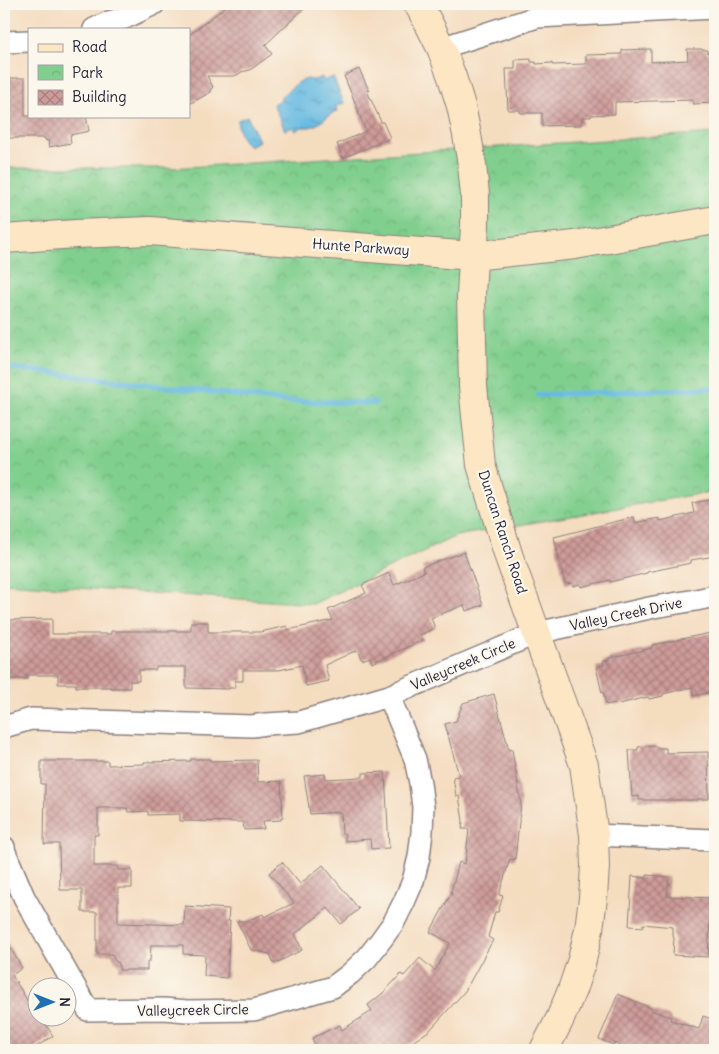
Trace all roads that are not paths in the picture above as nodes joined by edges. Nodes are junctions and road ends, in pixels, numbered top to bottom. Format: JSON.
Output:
{"nodes":[{"id":1,"x":154,"y":4,"type":"edge"},
{"id":2,"x":418,"y":4,"type":"edge"},
{"id":3,"x":715,"y":8,"type":"edge"},
{"id":4,"x":96,"y":28,"type":"edge"},
{"id":5,"x":28,"y":40,"type":"edge"},
{"id":6,"x":4,"y":42,"type":"edge"},
{"id":7,"x":441,"y":48,"type":"junction"},
{"id":8,"x":715,"y":220,"type":"edge"},
{"id":9,"x":4,"y":239,"type":"edge"},
{"id":10,"x":473,"y":256,"type":"junction"},
{"id":11,"x":715,"y":596,"type":"edge"},
{"id":12,"x":537,"y":633,"type":"junction"},
{"id":13,"x":389,"y":696,"type":"junction"},
{"id":14,"x":4,"y":727,"type":"edge"},
{"id":15,"x":594,"y":835,"type":"junction"},
{"id":16,"x":715,"y":841,"type":"edge"},
{"id":17,"x":4,"y":847,"type":"edge"},
{"id":18,"x":548,"y":1049,"type":"edge"}],
"edges":[{"from":1,"to":4,"type":"street"},
{"from":2,"to":7,"type":"street","name":"Duncan Ranch Road"},
{"from":3,"to":7,"type":"street"},
{"from":5,"to":6,"type":"street"},
{"from":7,"to":10,"type":"street","name":"Duncan Ranch Road"},
{"from":8,"to":10,"type":"street","name":"Hunte Parkway"},
{"from":9,"to":10,"type":"street","name":"Hunte Parkway"},
{"from":10,"to":12,"type":"street","name":"Duncan Ranch Road"},
{"from":11,"to":12,"type":"street","name":"Valley Creek Drive"},
{"from":12,"to":13,"type":"street","name":"Valleycreek Circle"},
{"from":12,"to":15,"type":"street","name":"Duncan Ranch Road"},
{"from":13,"to":14,"type":"street","name":"Valleycreek Circle"},
{"from":13,"to":17,"type":"street","name":"Valleycreek Circle"},
{"from":15,"to":16,"type":"street"},
{"from":15,"to":18,"type":"street","name":"Duncan Ranch Road"}]}
